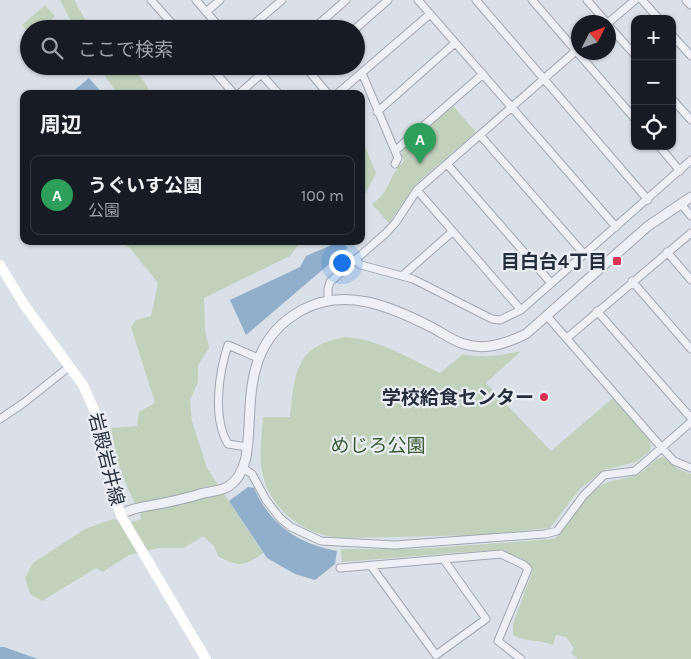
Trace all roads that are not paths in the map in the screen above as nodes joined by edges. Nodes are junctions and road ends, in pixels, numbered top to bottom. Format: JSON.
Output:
{"nodes":[{"id":1,"x":151,"y":0,"type":"edge"},
{"id":2,"x":196,"y":0,"type":"edge"},
{"id":3,"x":220,"y":0,"type":"edge"},
{"id":4,"x":282,"y":0,"type":"edge"},
{"id":5,"x":346,"y":0,"type":"edge"},
{"id":6,"x":388,"y":0,"type":"edge"},
{"id":7,"x":418,"y":0,"type":"edge"},
{"id":8,"x":476,"y":0,"type":"edge"},
{"id":9,"x":532,"y":0,"type":"edge"},
{"id":10,"x":587,"y":0,"type":"edge"},
{"id":11,"x":635,"y":0,"type":"edge"},
{"id":12,"x":642,"y":0,"type":"edge"},
{"id":13,"x":687,"y":0,"type":"edge"},
{"id":14,"x":691,"y":4,"type":"edge"},
{"id":15,"x":206,"y":12,"type":"junction"},
{"id":16,"x":430,"y":14,"type":"junction"},
{"id":17,"x":601,"y":15,"type":"edge"},
{"id":18,"x":655,"y":15,"type":"edge"},
{"id":19,"x":616,"y":16,"type":"edge"},
{"id":20,"x":169,"y":20,"type":"edge"},
{"id":21,"x":214,"y":20,"type":"edge"},
{"id":22,"x":259,"y":20,"type":"edge"},
{"id":23,"x":323,"y":20,"type":"edge"},
{"id":24,"x":365,"y":20,"type":"edge"},
{"id":25,"x":616,"y":32,"type":"edge"},
{"id":26,"x":676,"y":39,"type":"edge"},
{"id":27,"x":455,"y":43,"type":"junction"},
{"id":28,"x":571,"y":43,"type":"edge"},
{"id":29,"x":631,"y":50,"type":"edge"},
{"id":30,"x":571,"y":55,"type":"edge"},
{"id":31,"x":691,"y":56,"type":"edge"},
{"id":32,"x":585,"y":60,"type":"edge"},
{"id":33,"x":365,"y":70,"type":"edge"},
{"id":34,"x":482,"y":74,"type":"junction"},
{"id":35,"x":218,"y":75,"type":"edge"},
{"id":36,"x":260,"y":75,"type":"edge"},
{"id":37,"x":262,"y":75,"type":"edge"},
{"id":38,"x":312,"y":75,"type":"edge"},
{"id":39,"x":360,"y":75,"type":"edge"},
{"id":40,"x":363,"y":75,"type":"edge"},
{"id":41,"x":544,"y":79,"type":"junction"},
{"id":42,"x":231,"y":90,"type":"edge"},
{"id":43,"x":243,"y":90,"type":"edge"},
{"id":44,"x":275,"y":90,"type":"edge"},
{"id":45,"x":325,"y":90,"type":"edge"},
{"id":46,"x":342,"y":90,"type":"edge"},
{"id":47,"x":676,"y":103,"type":"edge"},
{"id":48,"x":511,"y":107,"type":"junction"},
{"id":49,"x":377,"y":112,"type":"junction"},
{"id":50,"x":631,"y":114,"type":"edge"},
{"id":51,"x":691,"y":120,"type":"edge"},
{"id":52,"x":480,"y":135,"type":"junction"},
{"id":53,"x":396,"y":150,"type":"junction"},
{"id":54,"x":662,"y":150,"type":"edge"},
{"id":55,"x":691,"y":160,"type":"edge"},
{"id":56,"x":395,"y":164,"type":"dead end"},
{"id":57,"x":446,"y":164,"type":"junction"},
{"id":58,"x":680,"y":170,"type":"junction"},
{"id":59,"x":417,"y":190,"type":"junction"},
{"id":60,"x":691,"y":197,"type":"edge"},
{"id":61,"x":648,"y":200,"type":"junction"},
{"id":62,"x":681,"y":204,"type":"junction"},
{"id":63,"x":691,"y":216,"type":"edge"},
{"id":64,"x":616,"y":228,"type":"junction"},
{"id":65,"x":452,"y":232,"type":"junction"},
{"id":66,"x":691,"y":233,"type":"edge"},
{"id":67,"x":667,"y":252,"type":"junction"},
{"id":68,"x":584,"y":254,"type":"junction"},
{"id":69,"x":355,"y":260,"type":"junction"},
{"id":70,"x":0,"y":265,"type":"edge"},
{"id":71,"x":402,"y":276,"type":"junction"},
{"id":72,"x":691,"y":280,"type":"edge"},
{"id":73,"x":632,"y":282,"type":"junction"},
{"id":74,"x":551,"y":283,"type":"junction"},
{"id":75,"x":328,"y":300,"type":"junction"},
{"id":76,"x":521,"y":310,"type":"junction"},
{"id":77,"x":597,"y":311,"type":"junction"},
{"id":78,"x":547,"y":316,"type":"junction"},
{"id":79,"x":566,"y":338,"type":"junction"},
{"id":80,"x":691,"y":349,"type":"edge"},
{"id":81,"x":258,"y":358,"type":"junction"},
{"id":82,"x":70,"y":366,"type":"junction"},
{"id":83,"x":0,"y":418,"type":"edge"},
{"id":84,"x":691,"y":418,"type":"edge"},
{"id":85,"x":691,"y":422,"type":"edge"},
{"id":86,"x":247,"y":447,"type":"junction"},
{"id":87,"x":662,"y":448,"type":"junction"},
{"id":88,"x":243,"y":468,"type":"junction"},
{"id":89,"x":691,"y":468,"type":"edge"},
{"id":90,"x":120,"y":514,"type":"junction"},
{"id":91,"x":444,"y":560,"type":"junction"},
{"id":92,"x":371,"y":566,"type":"junction"},
{"id":93,"x":340,"y":568,"type":"dead end"},
{"id":94,"x":206,"y":659,"type":"edge"},
{"id":95,"x":521,"y":659,"type":"edge"}],
"edges":[{"from":1,"to":20,"type":"street"},
{"from":2,"to":15,"type":"street"},
{"from":3,"to":15,"type":"street"},
{"from":4,"to":22,"type":"street"},
{"from":5,"to":23,"type":"street"},
{"from":6,"to":24,"type":"street"},
{"from":7,"to":16,"type":"street"},
{"from":8,"to":41,"type":"street"},
{"from":9,"to":28,"type":"street"},
{"from":10,"to":17,"type":"street"},
{"from":11,"to":19,"type":"street"},
{"from":12,"to":18,"type":"street"},
{"from":13,"to":14,"type":"street"},
{"from":15,"to":21,"type":"street"},
{"from":16,"to":27,"type":"street"},
{"from":16,"to":33,"type":"street"},
{"from":25,"to":29,"type":"street"},
{"from":26,"to":31,"type":"street"},
{"from":27,"to":34,"type":"street"},
{"from":27,"to":49,"type":"street"},
{"from":30,"to":41,"type":"street"},
{"from":32,"to":50,"type":"street"},
{"from":34,"to":48,"type":"street"},
{"from":34,"to":53,"type":"street"},
{"from":35,"to":42,"type":"street"},
{"from":36,"to":43,"type":"street"},
{"from":37,"to":44,"type":"street"},
{"from":38,"to":45,"type":"street"},
{"from":39,"to":46,"type":"street"},
{"from":40,"to":49,"type":"street"},
{"from":41,"to":48,"type":"street"},
{"from":41,"to":61,"type":"street"},
{"from":47,"to":51,"type":"street"},
{"from":48,"to":52,"type":"street"},
{"from":48,"to":64,"type":"street"},
{"from":49,"to":53,"type":"street"},
{"from":52,"to":57,"type":"street"},
{"from":52,"to":68,"type":"street"},
{"from":53,"to":56,"type":"street"},
{"from":54,"to":58,"type":"street"},
{"from":55,"to":58,"type":"street"},
{"from":57,"to":59,"type":"street"},
{"from":57,"to":74,"type":"street"},
{"from":58,"to":61,"type":"street"},
{"from":59,"to":65,"type":"street"},
{"from":59,"to":69,"type":"street"},
{"from":60,"to":62,"type":"street"},
{"from":61,"to":64,"type":"street"},
{"from":62,"to":63,"type":"street"},
{"from":62,"to":78,"type":"street"},
{"from":64,"to":68,"type":"street"},
{"from":65,"to":71,"type":"street"},
{"from":65,"to":76,"type":"street"},
{"from":66,"to":67,"type":"street"},
{"from":67,"to":72,"type":"street"},
{"from":67,"to":73,"type":"street"},
{"from":68,"to":74,"type":"street"},
{"from":69,"to":71,"type":"street"},
{"from":69,"to":75,"type":"street"},
{"from":70,"to":82,"type":"main road","name":"岩殿岩井線"},
{"from":71,"to":76,"type":"street"},
{"from":73,"to":77,"type":"street"},
{"from":73,"to":80,"type":"street"},
{"from":74,"to":76,"type":"street"},
{"from":75,"to":78,"type":"street"},
{"from":75,"to":81,"type":"street"},
{"from":77,"to":79,"type":"street"},
{"from":77,"to":84,"type":"street"},
{"from":78,"to":79,"type":"street"},
{"from":79,"to":87,"type":"street"},
{"from":81,"to":86,"type":"street"},
{"from":81,"to":86,"type":"street"},
{"from":82,"to":83,"type":"street"},
{"from":82,"to":90,"type":"main road","name":"岩殿岩井線"},
{"from":85,"to":87,"type":"street"},
{"from":86,"to":88,"type":"street"},
{"from":87,"to":88,"type":"street"},
{"from":87,"to":89,"type":"street"},
{"from":88,"to":90,"type":"street"},
{"from":90,"to":94,"type":"main road","name":"岩殿岩井線"},
{"from":91,"to":92,"type":"street"},
{"from":91,"to":92,"type":"street"},
{"from":91,"to":95,"type":"street"},
{"from":92,"to":93,"type":"street"}]}
